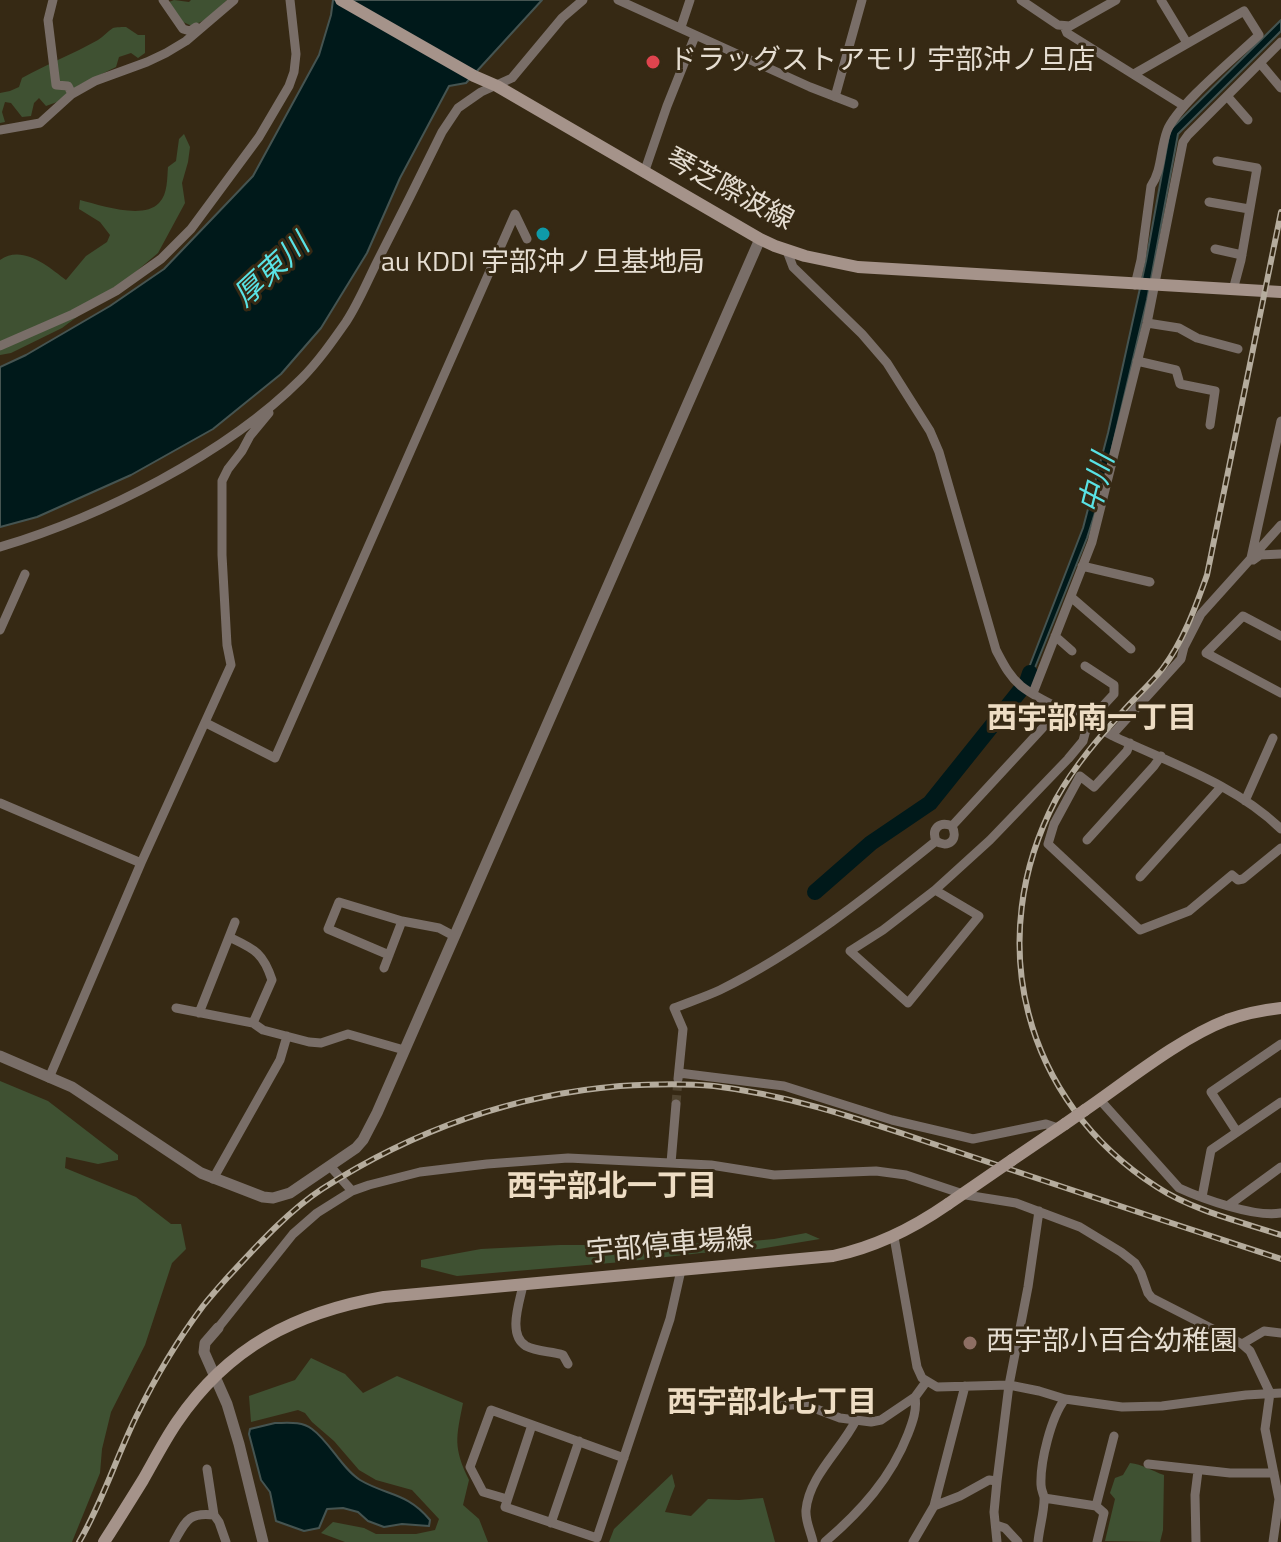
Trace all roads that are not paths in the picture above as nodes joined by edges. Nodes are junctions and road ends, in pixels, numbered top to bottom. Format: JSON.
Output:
{"nodes":[{"id":1,"x":53,"y":0,"type":"edge"},
{"id":2,"x":163,"y":0,"type":"edge"},
{"id":3,"x":234,"y":0,"type":"edge"},
{"id":4,"x":290,"y":0,"type":"edge"},
{"id":5,"x":341,"y":0,"type":"edge"},
{"id":6,"x":572,"y":0,"type":"edge"},
{"id":7,"x":583,"y":0,"type":"edge"},
{"id":8,"x":618,"y":0,"type":"edge"},
{"id":9,"x":690,"y":0,"type":"edge"},
{"id":10,"x":862,"y":0,"type":"edge"},
{"id":11,"x":1021,"y":0,"type":"edge"},
{"id":12,"x":1116,"y":0,"type":"edge"},
{"id":13,"x":1161,"y":0,"type":"edge"},
{"id":14,"x":562,"y":18,"type":"junction"},
{"id":15,"x":203,"y":26,"type":"junction"},
{"id":16,"x":1064,"y":26,"type":"junction"},
{"id":17,"x":681,"y":27,"type":"junction"},
{"id":18,"x":695,"y":36,"type":"junction"},
{"id":19,"x":1281,"y":42,"type":"edge"},
{"id":20,"x":1187,"y":43,"type":"junction"},
{"id":21,"x":1260,"y":63,"type":"junction"},
{"id":22,"x":1134,"y":74,"type":"junction"},
{"id":23,"x":497,"y":86,"type":"junction"},
{"id":24,"x":1281,"y":88,"type":"edge"},
{"id":25,"x":72,"y":94,"type":"junction"},
{"id":26,"x":1227,"y":96,"type":"junction"},
{"id":27,"x":835,"y":97,"type":"junction"},
{"id":28,"x":854,"y":104,"type":"dead end"},
{"id":29,"x":1184,"y":106,"type":"junction"},
{"id":30,"x":1248,"y":120,"type":"dead end"},
{"id":31,"x":0,"y":130,"type":"edge"},
{"id":32,"x":1162,"y":159,"type":"junction"},
{"id":33,"x":1217,"y":161,"type":"dead end"},
{"id":34,"x":1177,"y":162,"type":"junction"},
{"id":35,"x":644,"y":173,"type":"junction"},
{"id":36,"x":1209,"y":202,"type":"dead end"},
{"id":37,"x":1249,"y":209,"type":"junction"},
{"id":38,"x":527,"y":239,"type":"dead end"},
{"id":39,"x":760,"y":239,"type":"junction"},
{"id":40,"x":1215,"y":249,"type":"dead end"},
{"id":41,"x":787,"y":251,"type":"junction"},
{"id":42,"x":1242,"y":255,"type":"junction"},
{"id":43,"x":1136,"y":285,"type":"junction"},
{"id":44,"x":1153,"y":286,"type":"junction"},
{"id":45,"x":1233,"y":290,"type":"junction"},
{"id":46,"x":1281,"y":292,"type":"edge"},
{"id":47,"x":1147,"y":323,"type":"junction"},
{"id":48,"x":0,"y":346,"type":"edge"},
{"id":49,"x":1238,"y":349,"type":"dead end"},
{"id":50,"x":1137,"y":361,"type":"junction"},
{"id":51,"x":274,"y":403,"type":"junction"},
{"id":52,"x":1281,"y":421,"type":"edge"},
{"id":53,"x":1210,"y":425,"type":"dead end"},
{"id":54,"x":1281,"y":525,"type":"edge"},
{"id":55,"x":0,"y":547,"type":"edge"},
{"id":56,"x":1281,"y":554,"type":"edge"},
{"id":57,"x":1250,"y":561,"type":"junction"},
{"id":58,"x":1082,"y":566,"type":"junction"},
{"id":59,"x":25,"y":574,"type":"dead end"},
{"id":60,"x":1150,"y":582,"type":"dead end"},
{"id":61,"x":1071,"y":597,"type":"junction"},
{"id":62,"x":0,"y":630,"type":"edge"},
{"id":63,"x":1055,"y":636,"type":"junction"},
{"id":64,"x":1281,"y":636,"type":"edge"},
{"id":65,"x":1131,"y":649,"type":"dead end"},
{"id":66,"x":1072,"y":651,"type":"dead end"},
{"id":67,"x":1085,"y":666,"type":"dead end"},
{"id":68,"x":1033,"y":693,"type":"junction"},
{"id":69,"x":1281,"y":693,"type":"edge"},
{"id":70,"x":1058,"y":707,"type":"junction"},
{"id":71,"x":1088,"y":722,"type":"junction"},
{"id":72,"x":206,"y":723,"type":"junction"},
{"id":73,"x":1112,"y":735,"type":"junction"},
{"id":74,"x":1273,"y":738,"type":"dead end"},
{"id":75,"x":1130,"y":743,"type":"junction"},
{"id":76,"x":1161,"y":756,"type":"junction"},
{"id":77,"x":1221,"y":787,"type":"junction"},
{"id":78,"x":1245,"y":801,"type":"junction"},
{"id":79,"x":0,"y":803,"type":"edge"},
{"id":80,"x":1281,"y":829,"type":"edge"},
{"id":81,"x":1087,"y":840,"type":"dead end"},
{"id":82,"x":1281,"y":848,"type":"edge"},
{"id":83,"x":141,"y":863,"type":"junction"},
{"id":84,"x":1140,"y":877,"type":"dead end"},
{"id":85,"x":935,"y":890,"type":"junction"},
{"id":86,"x":402,"y":921,"type":"junction"},
{"id":87,"x":235,"y":922,"type":"dead end"},
{"id":88,"x":454,"y":936,"type":"junction"},
{"id":89,"x":229,"y":937,"type":"junction"},
{"id":90,"x":389,"y":955,"type":"junction"},
{"id":91,"x":384,"y":968,"type":"dead end"},
{"id":92,"x":176,"y":1008,"type":"dead end"},
{"id":93,"x":1280,"y":1008,"type":"edge"},
{"id":94,"x":199,"y":1013,"type":"junction"},
{"id":95,"x":1281,"y":1016,"type":"edge"},
{"id":96,"x":253,"y":1023,"type":"junction"},
{"id":97,"x":287,"y":1036,"type":"junction"},
{"id":98,"x":1281,"y":1044,"type":"edge"},
{"id":99,"x":404,"y":1050,"type":"junction"},
{"id":100,"x":0,"y":1056,"type":"edge"},
{"id":101,"x":49,"y":1078,"type":"junction"},
{"id":102,"x":1100,"y":1100,"type":"junction"},
{"id":103,"x":1281,"y":1102,"type":"edge"},
{"id":104,"x":676,"y":1104,"type":"tunnel mouth"},
{"id":105,"x":1062,"y":1126,"type":"junction"},
{"id":106,"x":1237,"y":1132,"type":"junction"},
{"id":107,"x":671,"y":1163,"type":"junction"},
{"id":108,"x":330,"y":1166,"type":"junction"},
{"id":109,"x":1281,"y":1167,"type":"edge"},
{"id":110,"x":213,"y":1179,"type":"junction"},
{"id":111,"x":352,"y":1191,"type":"junction"},
{"id":112,"x":1202,"y":1197,"type":"junction"},
{"id":113,"x":1229,"y":1205,"type":"junction"},
{"id":114,"x":1039,"y":1211,"type":"junction"},
{"id":115,"x":1281,"y":1213,"type":"edge"},
{"id":116,"x":894,"y":1237,"type":"junction"},
{"id":117,"x":681,"y":1270,"type":"junction"},
{"id":118,"x":523,"y":1285,"type":"junction"},
{"id":119,"x":218,"y":1328,"type":"joint"},
{"id":120,"x":1281,"y":1333,"type":"edge"},
{"id":121,"x":1242,"y":1344,"type":"junction"},
{"id":122,"x":568,"y":1364,"type":"dead end"},
{"id":123,"x":216,"y":1376,"type":"junction"},
{"id":124,"x":926,"y":1382,"type":"junction"},
{"id":125,"x":1009,"y":1385,"type":"junction"},
{"id":126,"x":965,"y":1386,"type":"junction"},
{"id":127,"x":1276,"y":1393,"type":"edge"},
{"id":128,"x":915,"y":1397,"type":"junction"},
{"id":129,"x":1065,"y":1399,"type":"junction"},
{"id":130,"x":770,"y":1407,"type":"dead end"},
{"id":131,"x":856,"y":1420,"type":"junction"},
{"id":132,"x":532,"y":1425,"type":"junction"},
{"id":133,"x":1114,"y":1436,"type":"dead end"},
{"id":134,"x":579,"y":1441,"type":"junction"},
{"id":135,"x":624,"y":1458,"type":"junction"},
{"id":136,"x":1148,"y":1464,"type":"dead end"},
{"id":137,"x":207,"y":1469,"type":"dead end"},
{"id":138,"x":1198,"y":1471,"type":"junction"},
{"id":139,"x":1274,"y":1473,"type":"junction"},
{"id":140,"x":997,"y":1481,"type":"junction"},
{"id":141,"x":1044,"y":1498,"type":"junction"},
{"id":142,"x":507,"y":1499,"type":"junction"},
{"id":143,"x":934,"y":1506,"type":"junction"},
{"id":144,"x":1096,"y":1506,"type":"junction"},
{"id":145,"x":214,"y":1515,"type":"junction"},
{"id":146,"x":551,"y":1523,"type":"junction"},
{"id":147,"x":996,"y":1525,"type":"junction"},
{"id":148,"x":104,"y":1542,"type":"edge"},
{"id":149,"x":174,"y":1542,"type":"edge"},
{"id":150,"x":226,"y":1542,"type":"edge"},
{"id":151,"x":263,"y":1542,"type":"edge"},
{"id":152,"x":813,"y":1542,"type":"edge"},
{"id":153,"x":825,"y":1542,"type":"edge"},
{"id":154,"x":913,"y":1542,"type":"edge"},
{"id":155,"x":997,"y":1542,"type":"edge"},
{"id":156,"x":1018,"y":1542,"type":"edge"},
{"id":157,"x":1038,"y":1542,"type":"edge"},
{"id":158,"x":1097,"y":1542,"type":"edge"},
{"id":159,"x":1196,"y":1542,"type":"edge"},
{"id":160,"x":1273,"y":1542,"type":"edge"}],
"edges":[{"from":1,"to":25,"type":"street"},
{"from":2,"to":15,"type":"street"},
{"from":3,"to":15,"type":"street"},
{"from":4,"to":48,"type":"street"},
{"from":5,"to":23,"type":"main road","name":"琴芝際波線"},
{"from":6,"to":14,"type":"street"},
{"from":7,"to":14,"type":"street"},
{"from":8,"to":17,"type":"street"},
{"from":9,"to":17,"type":"street"},
{"from":10,"to":27,"type":"street"},
{"from":11,"to":16,"type":"street"},
{"from":12,"to":16,"type":"street"},
{"from":13,"to":20,"type":"street"},
{"from":14,"to":23,"type":"street"},
{"from":15,"to":25,"type":"street"},
{"from":16,"to":22,"type":"street"},
{"from":17,"to":18,"type":"street"},
{"from":18,"to":27,"type":"street"},
{"from":18,"to":35,"type":"street"},
{"from":19,"to":21,"type":"street"},
{"from":20,"to":22,"type":"street"},
{"from":20,"to":29,"type":"street"},
{"from":21,"to":24,"type":"street"},
{"from":21,"to":26,"type":"street"},
{"from":22,"to":29,"type":"street"},
{"from":23,"to":35,"type":"main road","name":"琴芝際波線"},
{"from":23,"to":51,"type":"street"},
{"from":25,"to":31,"type":"street"},
{"from":26,"to":30,"type":"street"},
{"from":26,"to":34,"type":"street"},
{"from":27,"to":28,"type":"street"},
{"from":29,"to":32,"type":"street"},
{"from":32,"to":34,"type":"street"},
{"from":32,"to":43,"type":"street"},
{"from":33,"to":37,"type":"street"},
{"from":34,"to":44,"type":"street"},
{"from":35,"to":39,"type":"main road","name":"琴芝際波線"},
{"from":36,"to":37,"type":"street"},
{"from":37,"to":42,"type":"street"},
{"from":38,"to":72,"type":"street"},
{"from":39,"to":41,"type":"main road","name":"琴芝際波線"},
{"from":39,"to":88,"type":"street"},
{"from":40,"to":42,"type":"street"},
{"from":41,"to":43,"type":"main road","name":"琴芝際波線"},
{"from":41,"to":68,"type":"street"},
{"from":42,"to":45,"type":"street"},
{"from":43,"to":44,"type":"main road","name":"琴芝際波線"},
{"from":44,"to":45,"type":"main road","name":"琴芝際波線"},
{"from":44,"to":47,"type":"street"},
{"from":45,"to":46,"type":"main road","name":"琴芝際波線"},
{"from":47,"to":49,"type":"street"},
{"from":47,"to":50,"type":"street"},
{"from":50,"to":53,"type":"street"},
{"from":50,"to":58,"type":"street"},
{"from":51,"to":55,"type":"street"},
{"from":51,"to":72,"type":"street"},
{"from":52,"to":57,"type":"street"},
{"from":54,"to":57,"type":"street"},
{"from":56,"to":57,"type":"street"},
{"from":57,"to":73,"type":"street"},
{"from":58,"to":60,"type":"street"},
{"from":58,"to":61,"type":"street"},
{"from":59,"to":62,"type":"street"},
{"from":61,"to":63,"type":"street"},
{"from":61,"to":65,"type":"street"},
{"from":63,"to":66,"type":"street"},
{"from":63,"to":68,"type":"street"},
{"from":64,"to":69,"type":"street"},
{"from":67,"to":71,"type":"street"},
{"from":68,"to":70,"type":"street"},
{"from":70,"to":71,"type":"street"},
{"from":70,"to":105,"type":"street"},
{"from":71,"to":73,"type":"street"},
{"from":71,"to":85,"type":"street"},
{"from":72,"to":83,"type":"street"},
{"from":73,"to":75,"type":"street"},
{"from":74,"to":78,"type":"street"},
{"from":75,"to":76,"type":"street"},
{"from":75,"to":82,"type":"street"},
{"from":76,"to":77,"type":"street"},
{"from":76,"to":81,"type":"street"},
{"from":77,"to":78,"type":"street"},
{"from":77,"to":84,"type":"street"},
{"from":78,"to":80,"type":"street"},
{"from":79,"to":83,"type":"street"},
{"from":83,"to":101,"type":"street"},
{"from":85,"to":85,"type":"street"},
{"from":86,"to":88,"type":"street"},
{"from":86,"to":90,"type":"street"},
{"from":86,"to":90,"type":"street"},
{"from":87,"to":89,"type":"street"},
{"from":88,"to":99,"type":"street"},
{"from":89,"to":94,"type":"street"},
{"from":89,"to":96,"type":"street"},
{"from":90,"to":91,"type":"street"},
{"from":92,"to":94,"type":"street"},
{"from":93,"to":95,"type":"street"},
{"from":93,"to":102,"type":"main road","name":"宇部停車場線"},
{"from":94,"to":96,"type":"street"},
{"from":96,"to":97,"type":"street"},
{"from":97,"to":99,"type":"street"},
{"from":97,"to":110,"type":"street"},
{"from":98,"to":106,"type":"street"},
{"from":99,"to":108,"type":"street"},
{"from":100,"to":101,"type":"street"},
{"from":101,"to":110,"type":"street"},
{"from":102,"to":105,"type":"main road","name":"宇部停車場線","bridge":true},
{"from":102,"to":112,"type":"street"},
{"from":103,"to":106,"type":"street"},
{"from":104,"to":107,"type":"street"},
{"from":105,"to":116,"type":"main road","name":"宇部停車場線","bridge":true},
{"from":106,"to":112,"type":"street"},
{"from":107,"to":111,"type":"street"},
{"from":107,"to":114,"type":"street"},
{"from":108,"to":110,"type":"street"},
{"from":108,"to":111,"type":"street"},
{"from":109,"to":113,"type":"street"},
{"from":111,"to":119,"type":"street"},
{"from":112,"to":113,"type":"street"},
{"from":113,"to":115,"type":"street"},
{"from":114,"to":121,"type":"street"},
{"from":114,"to":125,"type":"street"},
{"from":116,"to":117,"type":"main road","name":"宇部停車場線"},
{"from":116,"to":124,"type":"street"},
{"from":117,"to":118,"type":"main road","name":"宇部停車場線"},
{"from":117,"to":135,"type":"street"},
{"from":118,"to":122,"type":"street"},
{"from":118,"to":123,"type":"main road","name":"宇部停車場線"},
{"from":119,"to":123,"type":"street"},
{"from":120,"to":121,"type":"street"},
{"from":121,"to":127,"type":"street"},
{"from":123,"to":148,"type":"main road","name":"宇部停車場線"},
{"from":123,"to":151,"type":"street"},
{"from":124,"to":126,"type":"street"},
{"from":124,"to":128,"type":"street"},
{"from":125,"to":126,"type":"street"},
{"from":125,"to":129,"type":"street"},
{"from":125,"to":140,"type":"street"},
{"from":126,"to":143,"type":"street"},
{"from":127,"to":129,"type":"street"},
{"from":127,"to":139,"type":"street"},
{"from":128,"to":131,"type":"street"},
{"from":128,"to":153,"type":"street"},
{"from":129,"to":141,"type":"street"},
{"from":130,"to":131,"type":"street"},
{"from":131,"to":152,"type":"street"},
{"from":132,"to":134,"type":"street"},
{"from":132,"to":142,"type":"street"},
{"from":132,"to":142,"type":"street"},
{"from":133,"to":144,"type":"street"},
{"from":134,"to":135,"type":"street"},
{"from":134,"to":146,"type":"street"},
{"from":135,"to":146,"type":"street"},
{"from":136,"to":138,"type":"street"},
{"from":137,"to":145,"type":"street"},
{"from":138,"to":139,"type":"street"},
{"from":138,"to":159,"type":"street"},
{"from":139,"to":160,"type":"street"},
{"from":140,"to":143,"type":"street"},
{"from":140,"to":147,"type":"street"},
{"from":141,"to":144,"type":"street"},
{"from":141,"to":157,"type":"street"},
{"from":142,"to":146,"type":"street"},
{"from":143,"to":154,"type":"street"},
{"from":144,"to":158,"type":"street"},
{"from":145,"to":149,"type":"street"},
{"from":145,"to":150,"type":"street"},
{"from":147,"to":155,"type":"street"},
{"from":147,"to":156,"type":"street"}]}
